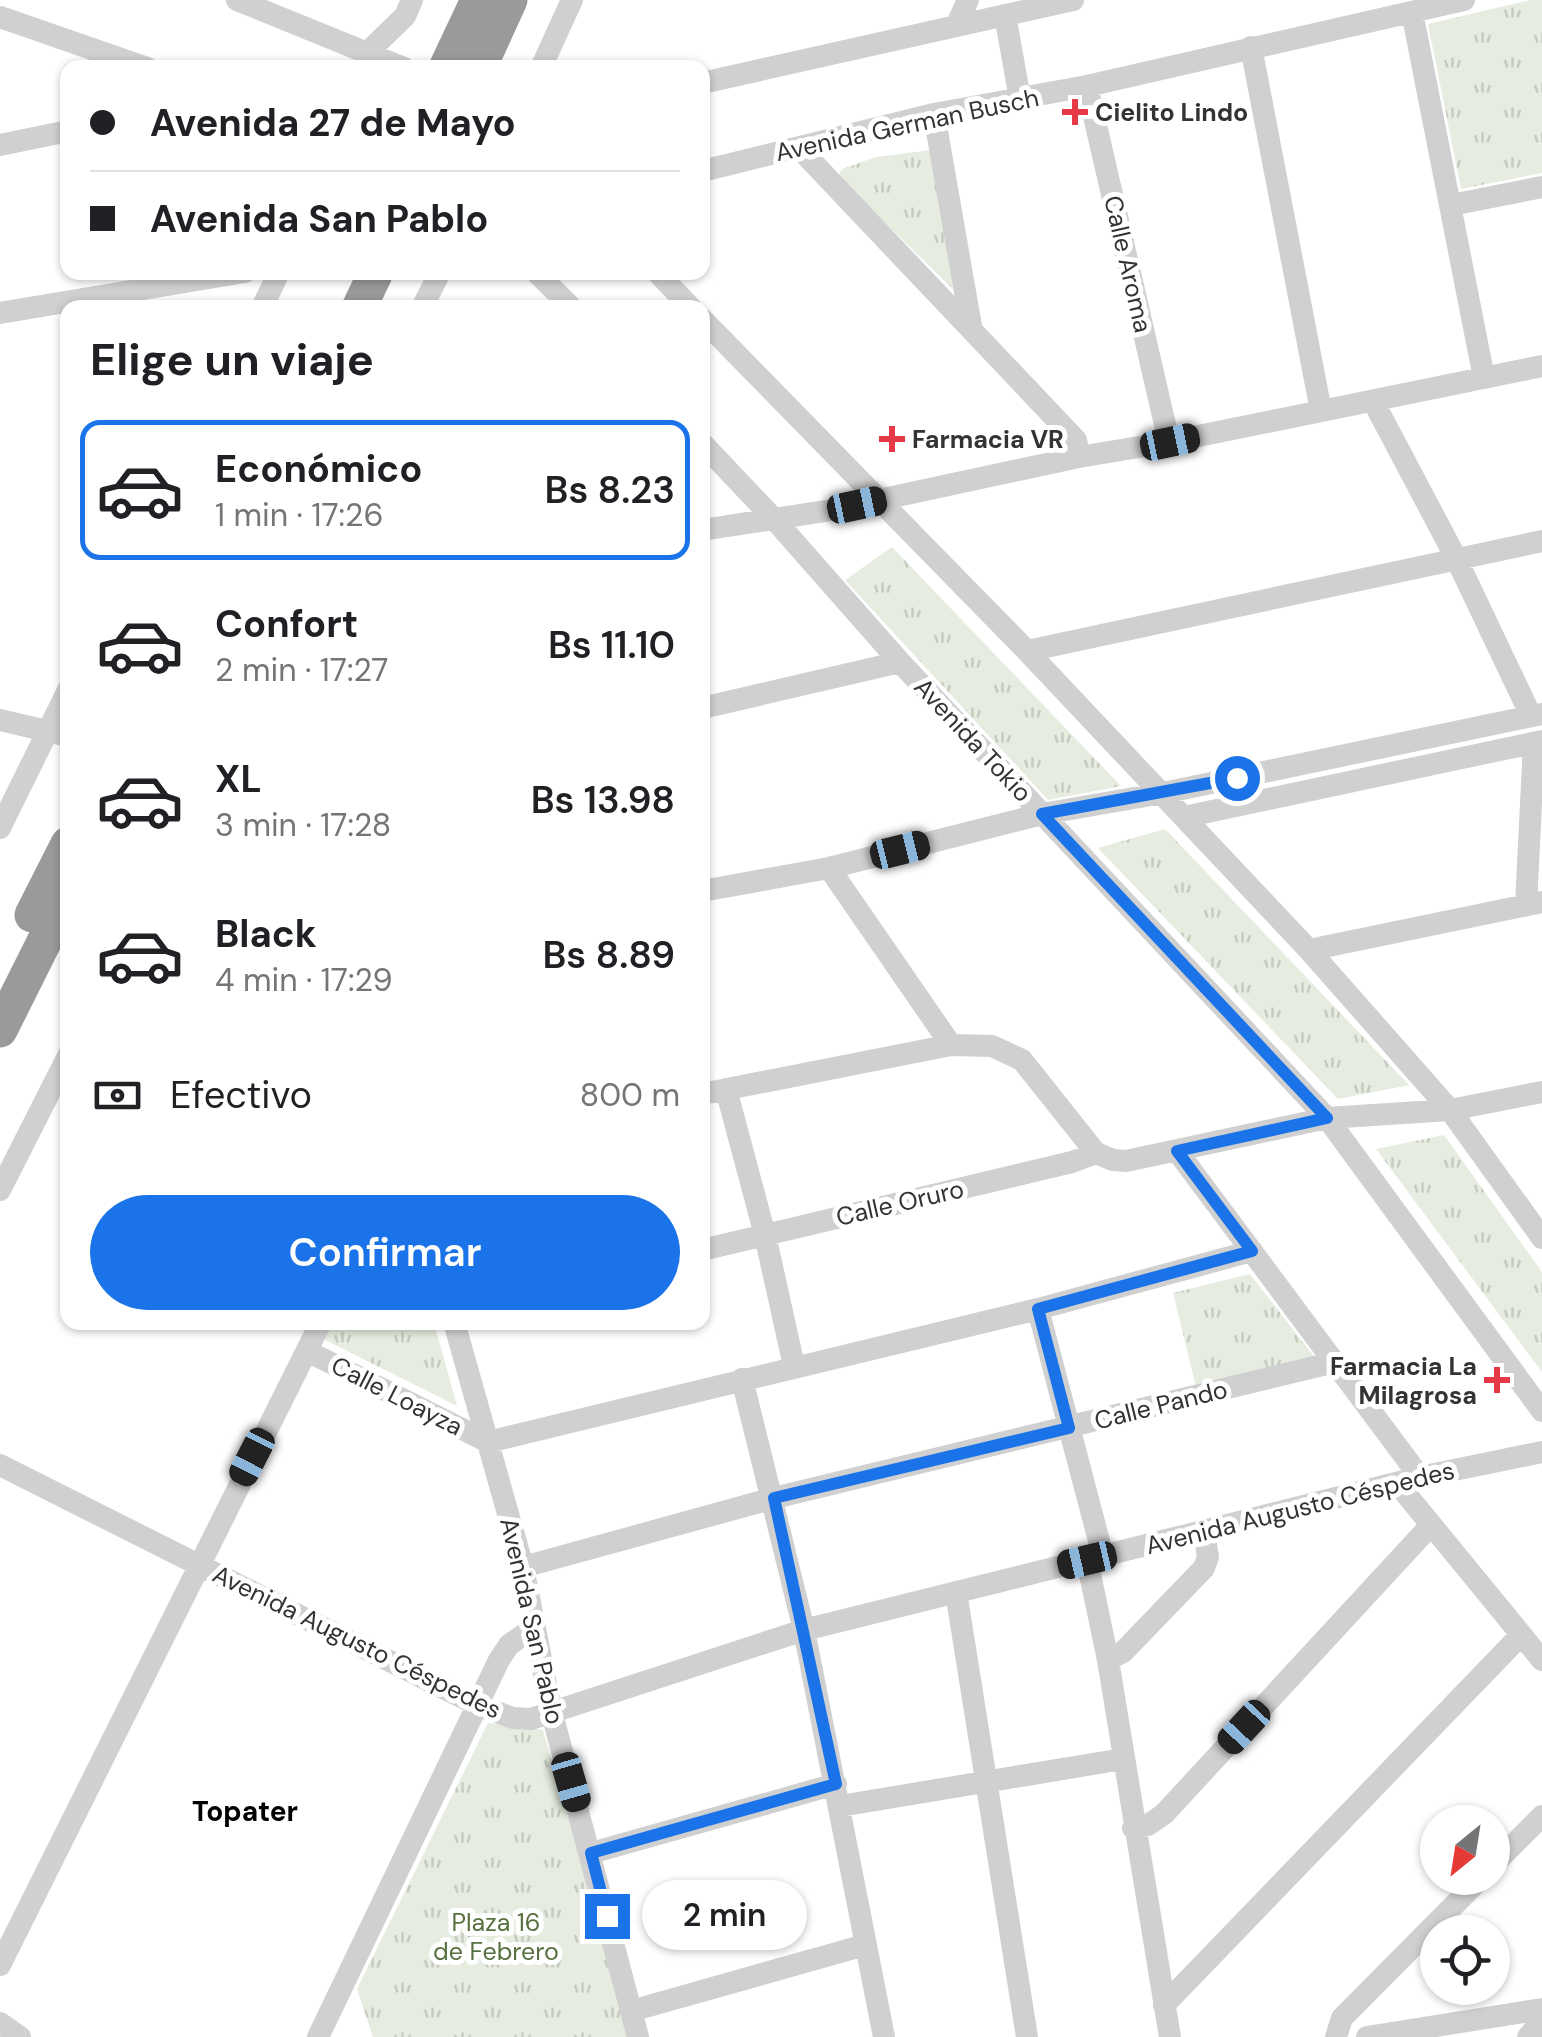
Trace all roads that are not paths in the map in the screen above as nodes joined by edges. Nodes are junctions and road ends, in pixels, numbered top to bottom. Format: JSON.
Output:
{"nodes":[{"id":1,"x":237,"y":0,"type":"edge"},
{"id":2,"x":412,"y":0,"type":"edge"},
{"id":3,"x":478,"y":0,"type":"edge"},
{"id":4,"x":510,"y":0,"type":"edge"},
{"id":5,"x":572,"y":0,"type":"edge"},
{"id":6,"x":968,"y":0,"type":"edge"},
{"id":7,"x":1073,"y":0,"type":"edge"},
{"id":8,"x":1464,"y":0,"type":"edge"},
{"id":9,"x":1412,"y":12,"type":"junction"},
{"id":10,"x":1005,"y":15,"type":"junction"},
{"id":11,"x":0,"y":17,"type":"edge"},
{"id":12,"x":957,"y":24,"type":"junction"},
{"id":13,"x":1251,"y":47,"type":"junction"},
{"id":14,"x":368,"y":51,"type":"junction"},
{"id":15,"x":124,"y":60,"type":"edge"},
{"id":16,"x":387,"y":60,"type":"edge"},
{"id":17,"x":450,"y":60,"type":"edge"},
{"id":18,"x":482,"y":60,"type":"edge"},
{"id":19,"x":544,"y":60,"type":"edge"},
{"id":20,"x":710,"y":81,"type":"edge"},
{"id":21,"x":1087,"y":86,"type":"junction"},
{"id":22,"x":1020,"y":99,"type":"junction"},
{"id":23,"x":934,"y":114,"type":"junction"},
{"id":24,"x":60,"y":132,"type":"edge"},
{"id":25,"x":0,"y":145,"type":"edge"},
{"id":26,"x":798,"y":148,"type":"junction"},
{"id":27,"x":710,"y":169,"type":"edge"},
{"id":28,"x":1542,"y":187,"type":"edge"},
{"id":29,"x":1450,"y":204,"type":"junction"},
{"id":30,"x":197,"y":280,"type":"edge"},
{"id":31,"x":544,"y":280,"type":"edge"},
{"id":32,"x":665,"y":280,"type":"edge"},
{"id":33,"x":78,"y":300,"type":"edge"},
{"id":34,"x":564,"y":300,"type":"edge"},
{"id":35,"x":684,"y":300,"type":"edge"},
{"id":36,"x":60,"y":303,"type":"edge"},
{"id":37,"x":0,"y":313,"type":"edge"},
{"id":38,"x":971,"y":326,"type":"junction"},
{"id":39,"x":710,"y":327,"type":"edge"},
{"id":40,"x":1542,"y":366,"type":"edge"},
{"id":41,"x":1484,"y":378,"type":"junction"},
{"id":42,"x":1373,"y":401,"type":"junction"},
{"id":43,"x":1321,"y":411,"type":"junction"},
{"id":44,"x":1170,"y":442,"type":"junction"},
{"id":45,"x":710,"y":451,"type":"edge"},
{"id":46,"x":1078,"y":457,"type":"junction"},
{"id":47,"x":882,"y":500,"type":"junction"},
{"id":48,"x":774,"y":519,"type":"junction"},
{"id":49,"x":710,"y":529,"type":"edge"},
{"id":50,"x":1542,"y":540,"type":"edge"},
{"id":51,"x":1456,"y":558,"type":"junction"},
{"id":52,"x":1027,"y":651,"type":"junction"},
{"id":53,"x":900,"y":662,"type":"junction"},
{"id":54,"x":710,"y":706,"type":"edge"},
{"id":55,"x":1536,"y":715,"type":"edge"},
{"id":56,"x":0,"y":720,"type":"edge"},
{"id":57,"x":58,"y":732,"type":"edge"},
{"id":58,"x":1538,"y":742,"type":"edge"},
{"id":59,"x":1163,"y":793,"type":"junction"},
{"id":60,"x":1042,"y":814,"type":"junction"},
{"id":61,"x":1184,"y":817,"type":"junction"},
{"id":62,"x":0,"y":828,"type":"edge"},
{"id":63,"x":60,"y":860,"type":"edge"},
{"id":64,"x":828,"y":868,"type":"junction"},
{"id":65,"x":710,"y":890,"type":"edge"},
{"id":66,"x":1534,"y":903,"type":"edge"},
{"id":67,"x":60,"y":910,"type":"edge"},
{"id":68,"x":1310,"y":950,"type":"junction"},
{"id":69,"x":0,"y":980,"type":"edge"},
{"id":70,"x":0,"y":1030,"type":"edge"},
{"id":71,"x":951,"y":1045,"type":"junction"},
{"id":72,"x":60,"y":1072,"type":"edge"},
{"id":73,"x":714,"y":1092,"type":"edge"},
{"id":74,"x":1542,"y":1092,"type":"edge"},
{"id":75,"x":1450,"y":1110,"type":"junction"},
{"id":76,"x":1327,"y":1118,"type":"junction"},
{"id":77,"x":1177,"y":1151,"type":"junction"},
{"id":78,"x":1096,"y":1153,"type":"junction"},
{"id":79,"x":0,"y":1190,"type":"edge"},
{"id":80,"x":765,"y":1235,"type":"junction"},
{"id":81,"x":1542,"y":1238,"type":"edge"},
{"id":82,"x":710,"y":1248,"type":"edge"},
{"id":83,"x":1252,"y":1251,"type":"junction"},
{"id":84,"x":1038,"y":1309,"type":"junction"},
{"id":85,"x":317,"y":1330,"type":"edge"},
{"id":86,"x":456,"y":1330,"type":"edge"},
{"id":87,"x":307,"y":1351,"type":"junction"},
{"id":88,"x":1335,"y":1362,"type":"junction"},
{"id":89,"x":794,"y":1366,"type":"junction"},
{"id":90,"x":742,"y":1379,"type":"junction"},
{"id":91,"x":1542,"y":1411,"type":"edge"},
{"id":92,"x":1069,"y":1428,"type":"junction"},
{"id":93,"x":488,"y":1442,"type":"junction"},
{"id":94,"x":1542,"y":1452,"type":"edge"},
{"id":95,"x":0,"y":1466,"type":"edge"},
{"id":96,"x":1420,"y":1477,"type":"junction"},
{"id":97,"x":1397,"y":1484,"type":"junction"},
{"id":98,"x":774,"y":1498,"type":"junction"},
{"id":99,"x":1431,"y":1525,"type":"junction"},
{"id":100,"x":1204,"y":1532,"type":"junction"},
{"id":101,"x":1095,"y":1558,"type":"junction"},
{"id":102,"x":198,"y":1564,"type":"junction"},
{"id":103,"x":523,"y":1567,"type":"junction"},
{"id":104,"x":956,"y":1592,"type":"junction"},
{"id":105,"x":533,"y":1628,"type":"junction"},
{"id":106,"x":804,"y":1630,"type":"junction"},
{"id":107,"x":1522,"y":1635,"type":"junction"},
{"id":108,"x":1108,"y":1660,"type":"junction"},
{"id":109,"x":1542,"y":1660,"type":"edge"},
{"id":110,"x":477,"y":1705,"type":"junction"},
{"id":111,"x":552,"y":1710,"type":"junction"},
{"id":112,"x":1123,"y":1759,"type":"junction"},
{"id":113,"x":986,"y":1782,"type":"junction"},
{"id":114,"x":838,"y":1795,"type":"junction"},
{"id":115,"x":1542,"y":1816,"type":"edge"},
{"id":116,"x":1133,"y":1828,"type":"junction"},
{"id":117,"x":1510,"y":1848,"type":"edge"},
{"id":118,"x":591,"y":1853,"type":"junction"},
{"id":119,"x":1464,"y":1895,"type":"edge"},
{"id":120,"x":864,"y":1945,"type":"junction"},
{"id":121,"x":0,"y":1964,"type":"edge"},
{"id":122,"x":1164,"y":2005,"type":"junction"},
{"id":123,"x":1542,"y":2008,"type":"edge"},
{"id":124,"x":631,"y":2011,"type":"junction"},
{"id":125,"x":1542,"y":2020,"type":"edge"},
{"id":126,"x":0,"y":2024,"type":"edge"},
{"id":127,"x":328,"y":2032,"type":"edge"},
{"id":128,"x":20,"y":2037,"type":"edge"},
{"id":129,"x":638,"y":2037,"type":"edge"},
{"id":130,"x":884,"y":2037,"type":"edge"},
{"id":131,"x":1027,"y":2037,"type":"edge"},
{"id":132,"x":1170,"y":2037,"type":"edge"},
{"id":133,"x":1336,"y":2037,"type":"edge"},
{"id":134,"x":1366,"y":2037,"type":"edge"},
{"id":135,"x":1528,"y":2037,"type":"edge"}],
"edges":[{"from":1,"to":14,"type":"street"},
{"from":2,"to":14,"type":"street"},
{"from":3,"to":17,"type":"highway"},
{"from":4,"to":18,"type":"highway"},
{"from":5,"to":19,"type":"street"},
{"from":6,"to":12,"type":"street"},
{"from":7,"to":10,"type":"street"},
{"from":8,"to":9,"type":"street","name":"Avenida German Busch"},
{"from":9,"to":13,"type":"street","name":"Avenida German Busch"},
{"from":9,"to":29,"type":"street"},
{"from":10,"to":12,"type":"street"},
{"from":10,"to":22,"type":"street"},
{"from":11,"to":15,"type":"street"},
{"from":12,"to":20,"type":"street"},
{"from":13,"to":21,"type":"street","name":"Avenida German Busch"},
{"from":13,"to":43,"type":"street"},
{"from":14,"to":16,"type":"street"},
{"from":21,"to":22,"type":"street","name":"Avenida German Busch"},
{"from":21,"to":44,"type":"street","name":"Calle Aroma"},
{"from":22,"to":23,"type":"street","name":"Avenida German Busch"},
{"from":23,"to":26,"type":"street","name":"Avenida German Busch"},
{"from":23,"to":38,"type":"street"},
{"from":24,"to":25,"type":"street"},
{"from":26,"to":27,"type":"street","name":"Avenida German Busch"},
{"from":26,"to":38,"type":"street"},
{"from":28,"to":29,"type":"street"},
{"from":29,"to":41,"type":"street"},
{"from":30,"to":33,"type":"street"},
{"from":31,"to":34,"type":"street"},
{"from":32,"to":35,"type":"street"},
{"from":36,"to":37,"type":"street"},
{"from":38,"to":46,"type":"street"},
{"from":39,"to":47,"type":"street"},
{"from":40,"to":41,"type":"street"},
{"from":41,"to":42,"type":"street"},
{"from":42,"to":43,"type":"street"},
{"from":42,"to":51,"type":"street"},
{"from":43,"to":44,"type":"street"},
{"from":44,"to":46,"type":"street"},
{"from":45,"to":48,"type":"street","name":"Avenida Tokio"},
{"from":46,"to":47,"type":"street"},
{"from":47,"to":48,"type":"street"},
{"from":47,"to":52,"type":"street"},
{"from":48,"to":49,"type":"street"},
{"from":48,"to":53,"type":"street","name":"Avenida Tokio"},
{"from":50,"to":51,"type":"street"},
{"from":51,"to":52,"type":"street"},
{"from":51,"to":55,"type":"street"},
{"from":52,"to":59,"type":"street"},
{"from":53,"to":54,"type":"street"},
{"from":53,"to":60,"type":"street","name":"Avenida Tokio"},
{"from":55,"to":59,"type":"street"},
{"from":56,"to":57,"type":"street"},
{"from":57,"to":62,"type":"street"},
{"from":58,"to":61,"type":"street"},
{"from":58,"to":66,"type":"street"},
{"from":59,"to":60,"type":"street"},
{"from":59,"to":61,"type":"street"},
{"from":60,"to":64,"type":"street"},
{"from":60,"to":76,"type":"street","name":"Avenida Tokio"},
{"from":61,"to":68,"type":"street"},
{"from":63,"to":69,"type":"highway"},
{"from":64,"to":65,"type":"street"},
{"from":64,"to":71,"type":"street"},
{"from":66,"to":68,"type":"street"},
{"from":67,"to":70,"type":"highway"},
{"from":68,"to":75,"type":"street"},
{"from":71,"to":73,"type":"street"},
{"from":71,"to":78,"type":"street"},
{"from":72,"to":79,"type":"street"},
{"from":73,"to":80,"type":"street"},
{"from":74,"to":75,"type":"street"},
{"from":75,"to":76,"type":"street"},
{"from":75,"to":81,"type":"street"},
{"from":76,"to":77,"type":"street"},
{"from":76,"to":91,"type":"street","name":"Avenida Tokio"},
{"from":77,"to":78,"type":"street"},
{"from":77,"to":83,"type":"street"},
{"from":78,"to":80,"type":"street","name":"Calle Oruro"},
{"from":80,"to":82,"type":"street","name":"Calle Oruro"},
{"from":80,"to":89,"type":"street"},
{"from":83,"to":84,"type":"street"},
{"from":83,"to":88,"type":"street"},
{"from":84,"to":89,"type":"street"},
{"from":84,"to":92,"type":"street"},
{"from":85,"to":87,"type":"street"},
{"from":86,"to":93,"type":"street","name":"Avenida San Pablo"},
{"from":87,"to":93,"type":"street","name":"Calle Loayza"},
{"from":87,"to":102,"type":"street"},
{"from":88,"to":92,"type":"street","name":"Calle Pando"},
{"from":88,"to":96,"type":"street"},
{"from":89,"to":90,"type":"street"},
{"from":90,"to":93,"type":"street"},
{"from":90,"to":98,"type":"street"},
{"from":92,"to":98,"type":"street","name":"Calle Pando"},
{"from":92,"to":101,"type":"street"},
{"from":93,"to":103,"type":"street","name":"Avenida San Pablo"},
{"from":94,"to":96,"type":"street","name":"Avenida Augusto Céspedes"},
{"from":95,"to":102,"type":"street","name":"Avenida Augusto Céspedes"},
{"from":96,"to":97,"type":"street","name":"Avenida Augusto Céspedes"},
{"from":97,"to":99,"type":"street"},
{"from":97,"to":100,"type":"street","name":"Avenida Augusto Céspedes"},
{"from":98,"to":103,"type":"street","name":"Calle Pando"},
{"from":98,"to":106,"type":"street"},
{"from":99,"to":107,"type":"street"},
{"from":99,"to":116,"type":"street"},
{"from":100,"to":101,"type":"street","name":"Avenida Augusto Céspedes"},
{"from":100,"to":108,"type":"street"},
{"from":101,"to":104,"type":"street","name":"Avenida Augusto Céspedes"},
{"from":101,"to":108,"type":"street"},
{"from":102,"to":110,"type":"street","name":"Avenida Augusto Céspedes"},
{"from":102,"to":121,"type":"street"},
{"from":103,"to":105,"type":"street","name":"Avenida San Pablo"},
{"from":104,"to":106,"type":"street","name":"Avenida Augusto Céspedes"},
{"from":104,"to":113,"type":"street"},
{"from":105,"to":110,"type":"street"},
{"from":105,"to":111,"type":"street","name":"Avenida San Pablo"},
{"from":106,"to":111,"type":"street","name":"Avenida Augusto Céspedes"},
{"from":106,"to":114,"type":"street"},
{"from":107,"to":109,"type":"street"},
{"from":107,"to":122,"type":"street"},
{"from":108,"to":112,"type":"street"},
{"from":110,"to":111,"type":"street","name":"Avenida Augusto Céspedes"},
{"from":110,"to":127,"type":"street"},
{"from":111,"to":118,"type":"street","name":"Avenida San Pablo"},
{"from":112,"to":113,"type":"street"},
{"from":112,"to":116,"type":"street"},
{"from":113,"to":114,"type":"street"},
{"from":113,"to":131,"type":"street"},
{"from":114,"to":118,"type":"street"},
{"from":114,"to":120,"type":"street"},
{"from":115,"to":117,"type":"street"},
{"from":116,"to":122,"type":"street"},
{"from":118,"to":124,"type":"street","name":"Avenida San Pablo"},
{"from":119,"to":133,"type":"street"},
{"from":120,"to":124,"type":"street"},
{"from":120,"to":130,"type":"street"},
{"from":122,"to":132,"type":"street"},
{"from":123,"to":134,"type":"street"},
{"from":124,"to":129,"type":"street","name":"Avenida San Pablo"},
{"from":125,"to":135,"type":"street"},
{"from":126,"to":128,"type":"street"}]}
